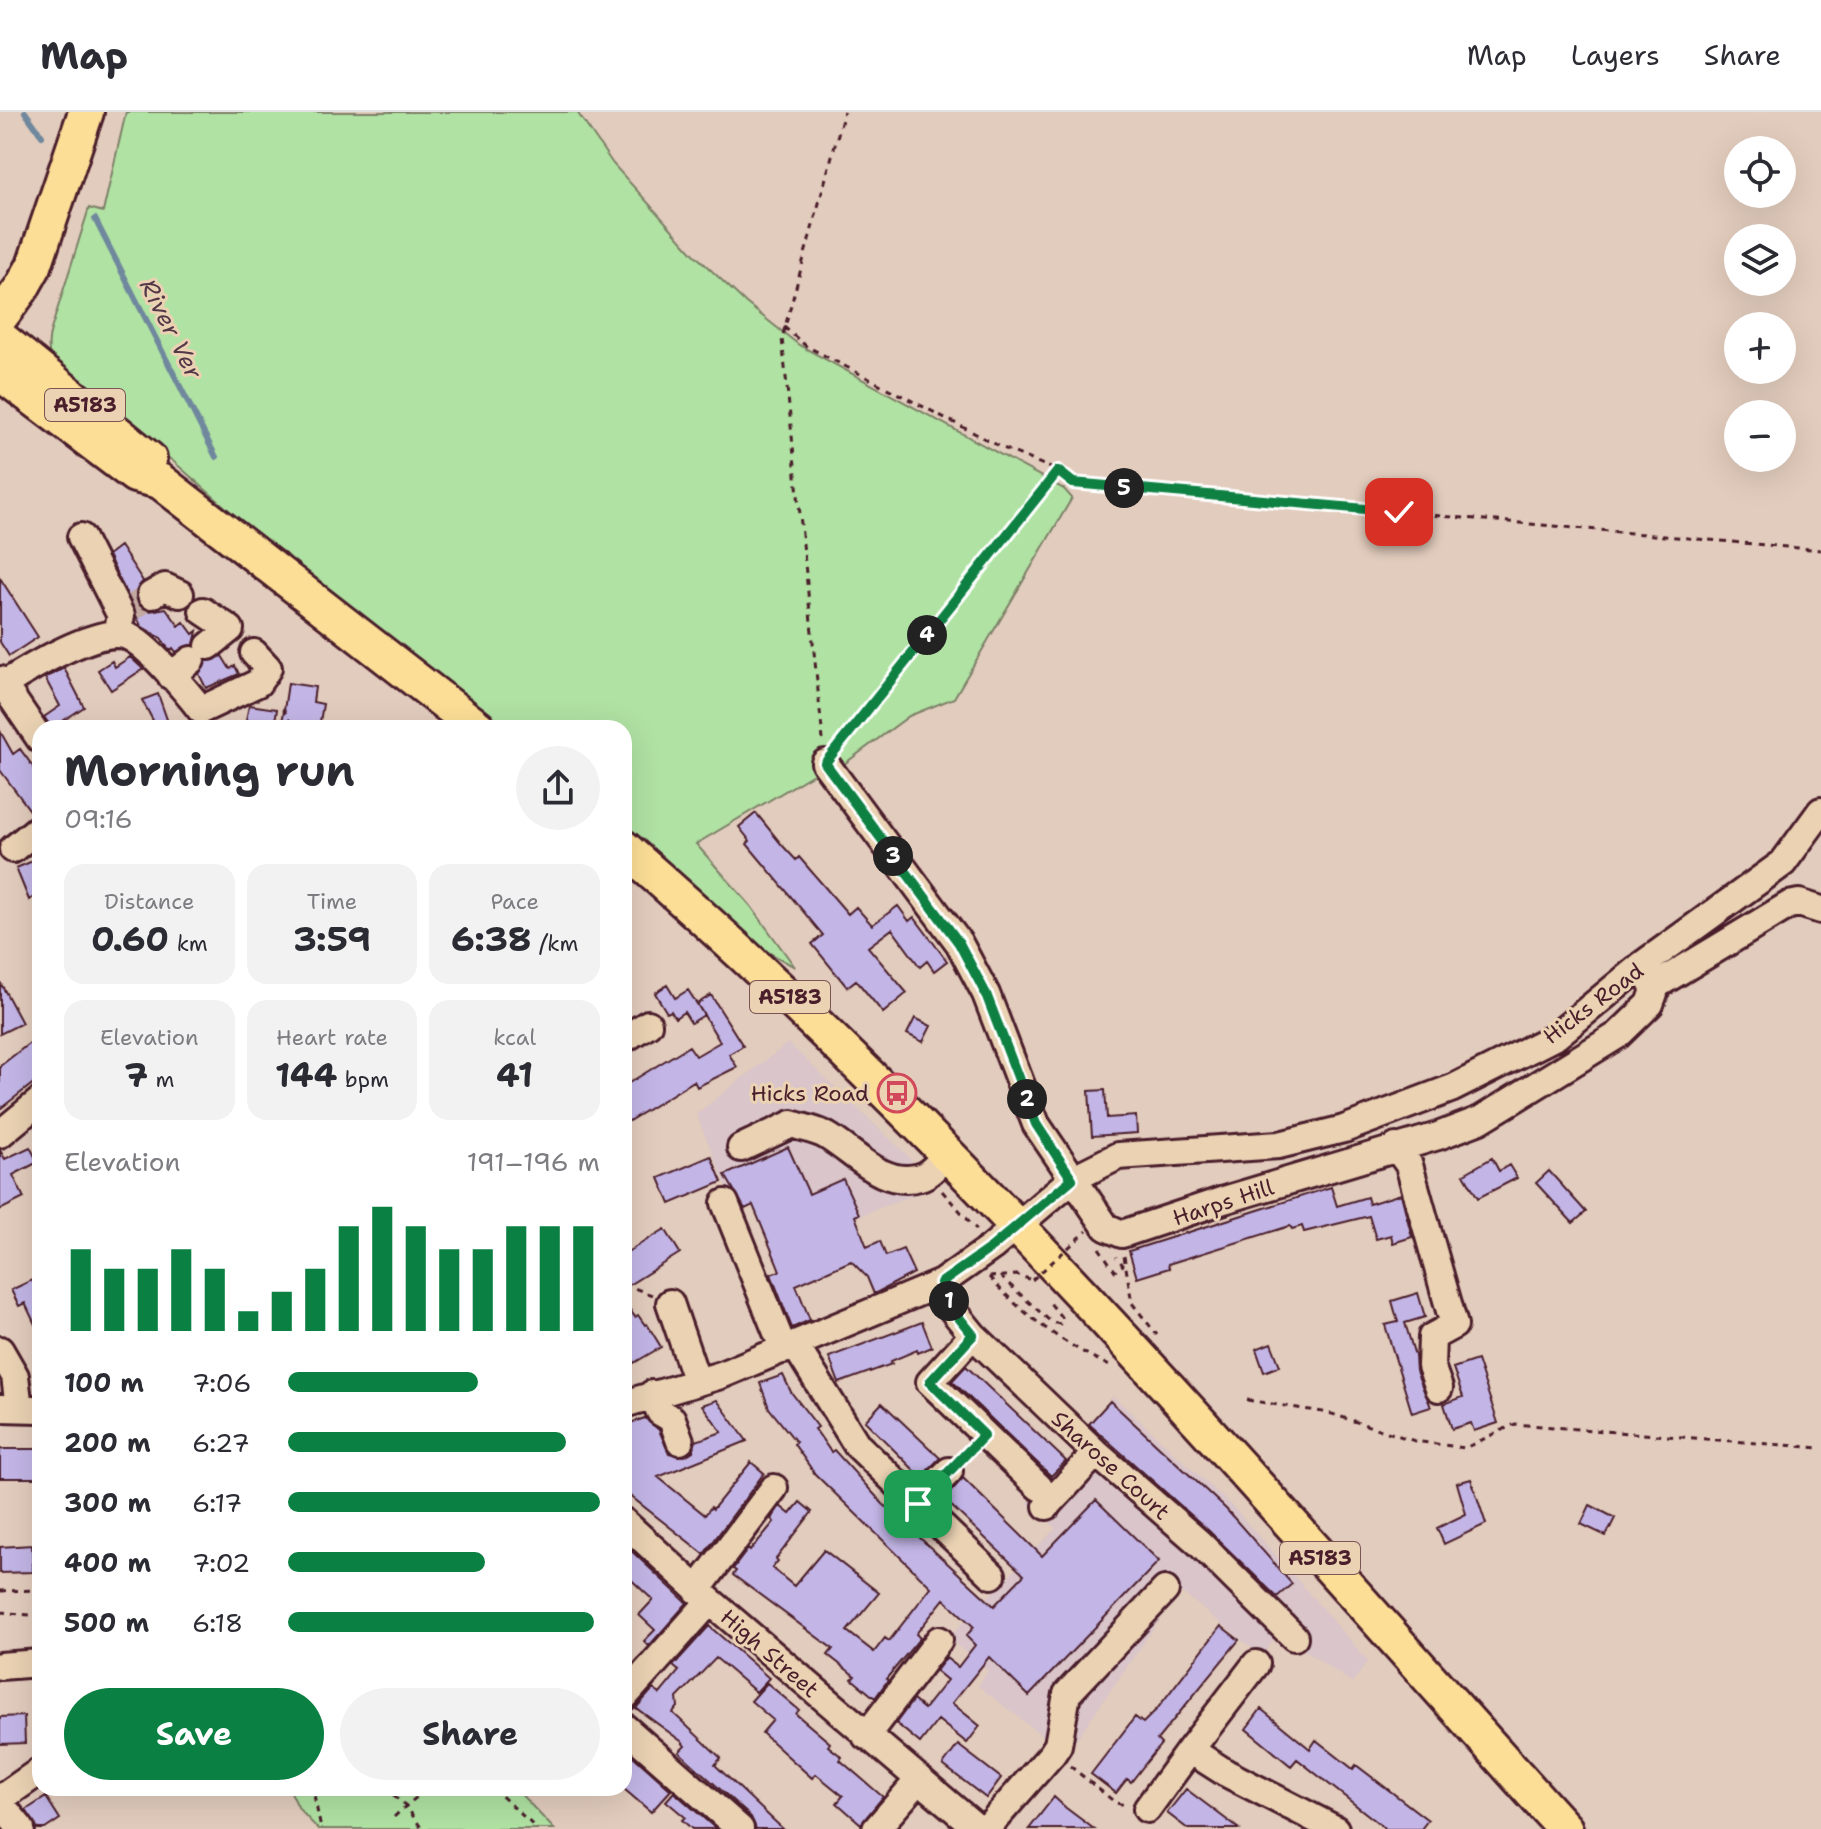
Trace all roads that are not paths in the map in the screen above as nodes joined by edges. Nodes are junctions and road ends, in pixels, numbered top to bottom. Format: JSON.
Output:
{"nodes":[{"id":1,"x":86,"y":112,"type":"edge"},
{"id":2,"x":0,"y":317,"type":"edge"},
{"id":3,"x":0,"y":338,"type":"edge"},
{"id":4,"x":0,"y":373,"type":"edge"},
{"id":5,"x":160,"y":481,"type":"junction"},
{"id":6,"x":81,"y":537,"type":"dead end"},
{"id":7,"x":180,"y":594,"type":"dead end"},
{"id":8,"x":203,"y":611,"type":"dead end"},
{"id":9,"x":130,"y":613,"type":"junction"},
{"id":10,"x":254,"y":653,"type":"dead end"},
{"id":11,"x":190,"y":661,"type":"junction"},
{"id":12,"x":2,"y":683,"type":"edge"},
{"id":13,"x":468,"y":720,"type":"edge"},
{"id":14,"x":32,"y":727,"type":"edge"},
{"id":15,"x":825,"y":763,"type":"road end"},
{"id":16,"x":1821,"y":811,"type":"edge"},
{"id":17,"x":32,"y":834,"type":"edge"},
{"id":18,"x":13,"y":849,"type":"dead end"},
{"id":19,"x":632,"y":855,"type":"edge"},
{"id":20,"x":1821,"y":910,"type":"edge"},
{"id":21,"x":1648,"y":975,"type":"junction"},
{"id":22,"x":648,"y":1024,"type":"dead end"},
{"id":23,"x":632,"y":1034,"type":"edge"},
{"id":24,"x":32,"y":1108,"type":"edge"},
{"id":25,"x":0,"y":1134,"type":"edge"},
{"id":26,"x":1396,"y":1147,"type":"junction"},
{"id":27,"x":741,"y":1148,"type":"dead end"},
{"id":28,"x":949,"y":1153,"type":"junction"},
{"id":29,"x":1072,"y":1179,"type":"junction"},
{"id":30,"x":725,"y":1203,"type":"dead end"},
{"id":31,"x":1016,"y":1224,"type":"junction"},
{"id":32,"x":941,"y":1283,"type":"junction"},
{"id":33,"x":670,"y":1303,"type":"road end"},
{"id":34,"x":973,"y":1335,"type":"junction"},
{"id":35,"x":790,"y":1347,"type":"junction"},
{"id":36,"x":0,"y":1350,"type":"edge"},
{"id":37,"x":697,"y":1382,"type":"junction"},
{"id":38,"x":1439,"y":1388,"type":"dead end"},
{"id":39,"x":632,"y":1397,"type":"edge"},
{"id":40,"x":20,"y":1408,"type":"edge"},
{"id":41,"x":680,"y":1441,"type":"dead end"},
{"id":42,"x":1096,"y":1453,"type":"junction"},
{"id":43,"x":949,"y":1471,"type":"dead end"},
{"id":44,"x":774,"y":1488,"type":"dead end"},
{"id":45,"x":917,"y":1503,"type":"junction"},
{"id":46,"x":632,"y":1529,"type":"edge"},
{"id":47,"x":992,"y":1575,"type":"dead end"},
{"id":48,"x":1165,"y":1590,"type":"dead end"},
{"id":49,"x":703,"y":1596,"type":"junction"},
{"id":50,"x":1294,"y":1637,"type":"dead end"},
{"id":51,"x":939,"y":1640,"type":"dead end"},
{"id":52,"x":32,"y":1664,"type":"edge"},
{"id":53,"x":1256,"y":1664,"type":"dead end"},
{"id":54,"x":0,"y":1666,"type":"edge"},
{"id":55,"x":632,"y":1687,"type":"edge"},
{"id":56,"x":632,"y":1734,"type":"edge"},
{"id":57,"x":866,"y":1736,"type":"junction"},
{"id":58,"x":1190,"y":1750,"type":"junction"},
{"id":59,"x":32,"y":1777,"type":"edge"},
{"id":60,"x":918,"y":1781,"type":"junction"},
{"id":61,"x":0,"y":1801,"type":"edge"},
{"id":62,"x":1147,"y":1809,"type":"road end"},
{"id":63,"x":21,"y":1829,"type":"edge"},
{"id":64,"x":740,"y":1829,"type":"edge"},
{"id":65,"x":876,"y":1829,"type":"edge"},
{"id":66,"x":978,"y":1829,"type":"edge"},
{"id":67,"x":986,"y":1829,"type":"edge"},
{"id":68,"x":1335,"y":1829,"type":"edge"},
{"id":69,"x":1565,"y":1829,"type":"edge"}],
"edges":[{"from":1,"to":2,"type":"main road"},
{"from":3,"to":5,"type":"main road","number":"A5183"},
{"from":4,"to":5,"type":"main road","number":"A5183"},
{"from":5,"to":13,"type":"main road","number":"A5183"},
{"from":6,"to":9,"type":"street"},
{"from":7,"to":9,"type":"street"},
{"from":8,"to":11,"type":"street"},
{"from":9,"to":11,"type":"street"},
{"from":9,"to":12,"type":"street"},
{"from":10,"to":11,"type":"street"},
{"from":12,"to":14,"type":"street"},
{"from":15,"to":29,"type":"street","name":"Harps Hill"},
{"from":16,"to":21,"type":"street","name":"Hicks Road"},
{"from":17,"to":18,"type":"street"},
{"from":19,"to":28,"type":"main road","number":"A5183"},
{"from":20,"to":21,"type":"street"},
{"from":21,"to":26,"type":"street","name":"Harps Hill"},
{"from":21,"to":29,"type":"street","name":"Hicks Road"},
{"from":22,"to":23,"type":"street"},
{"from":24,"to":25,"type":"street"},
{"from":26,"to":29,"type":"street","name":"Harps Hill"},
{"from":26,"to":38,"type":"street"},
{"from":27,"to":28,"type":"street"},
{"from":28,"to":31,"type":"main road","number":"A5183"},
{"from":29,"to":31,"type":"street","name":"Hicks Road"},
{"from":30,"to":35,"type":"street"},
{"from":31,"to":32,"type":"street","name":"Hicks Road"},
{"from":31,"to":69,"type":"main road","number":"A5183"},
{"from":32,"to":34,"type":"street","name":"Sharose Court"},
{"from":32,"to":35,"type":"street","name":"Hicks Road"},
{"from":33,"to":37,"type":"street"},
{"from":34,"to":42,"type":"street","name":"Sharose Court"},
{"from":34,"to":42,"type":"street"},
{"from":35,"to":37,"type":"street","name":"Hicks Road"},
{"from":35,"to":45,"type":"street"},
{"from":36,"to":40,"type":"street"},
{"from":37,"to":39,"type":"street","name":"Hicks Road"},
{"from":39,"to":41,"type":"street"},
{"from":42,"to":50,"type":"street","name":"Sharose Court"},
{"from":43,"to":45,"type":"street"},
{"from":44,"to":49,"type":"street"},
{"from":45,"to":47,"type":"street"},
{"from":46,"to":49,"type":"street","name":"High Street"},
{"from":48,"to":67,"type":"street"},
{"from":49,"to":55,"type":"street"},
{"from":49,"to":57,"type":"street","name":"High Street"},
{"from":51,"to":57,"type":"street"},
{"from":52,"to":54,"type":"street"},
{"from":53,"to":58,"type":"street"},
{"from":56,"to":64,"type":"street"},
{"from":57,"to":60,"type":"street","name":"High Street"},
{"from":58,"to":62,"type":"street"},
{"from":58,"to":68,"type":"street"},
{"from":59,"to":61,"type":"street"},
{"from":60,"to":65,"type":"street"},
{"from":60,"to":66,"type":"street","name":"High Street"},
{"from":61,"to":63,"type":"street"}]}
